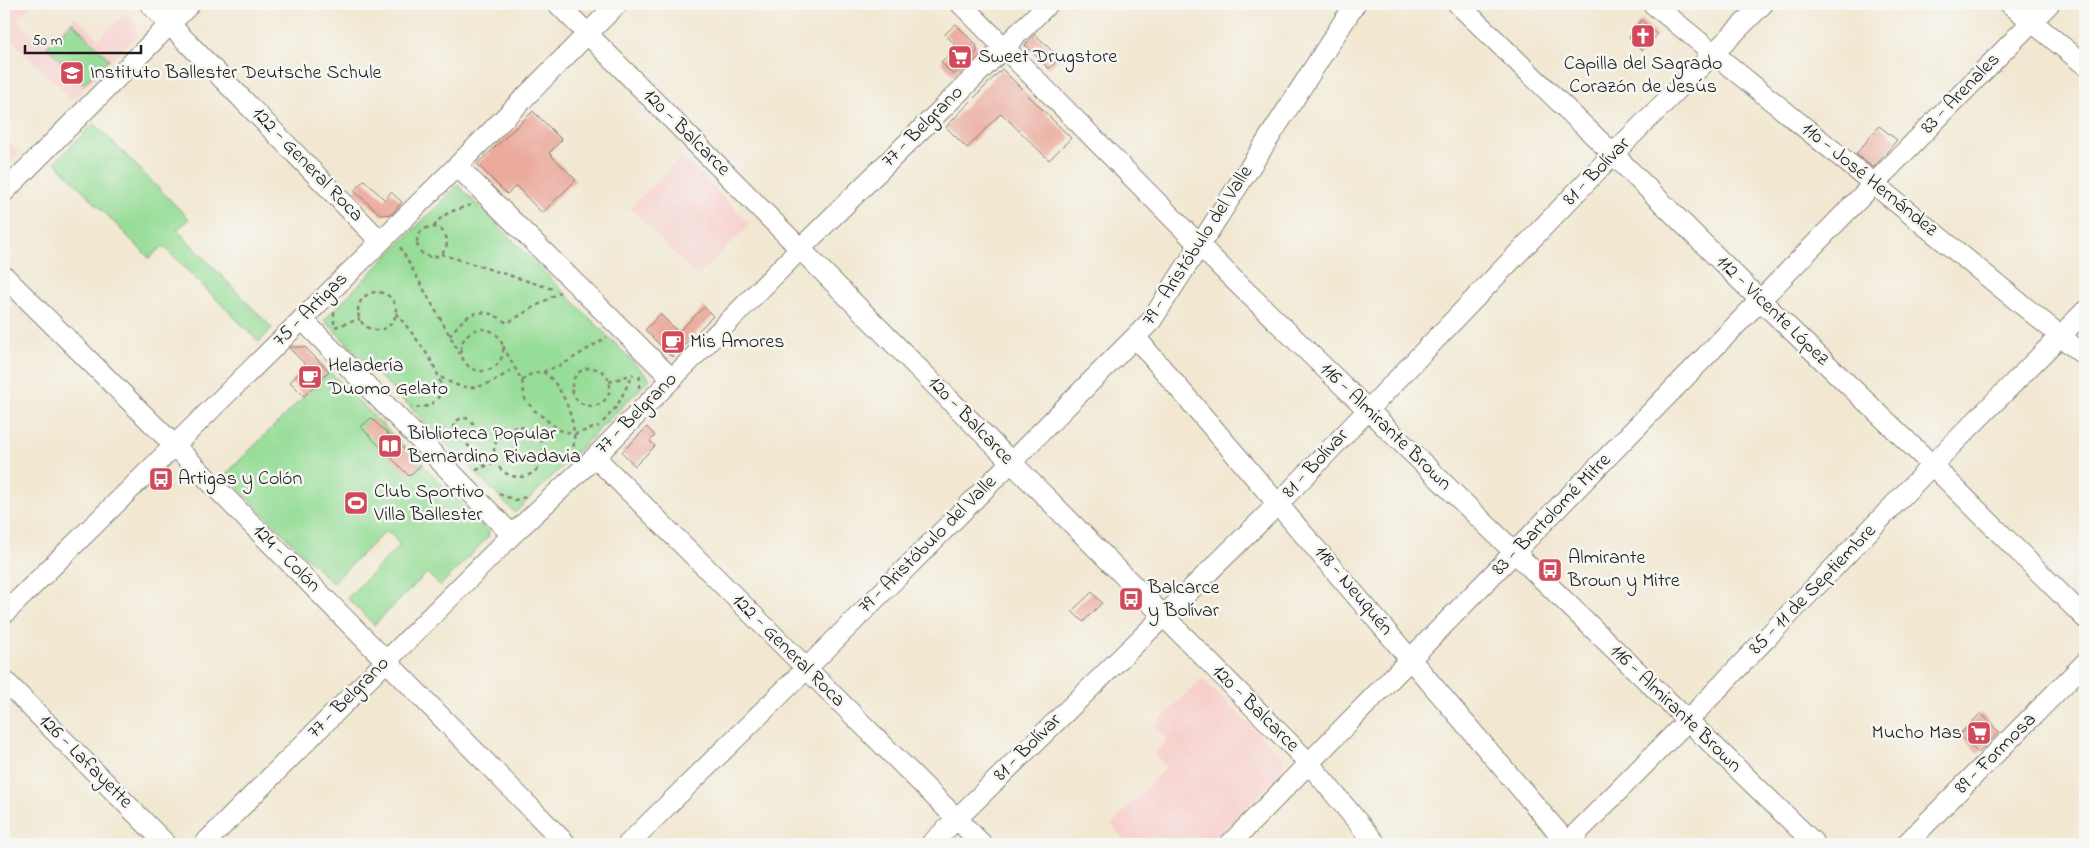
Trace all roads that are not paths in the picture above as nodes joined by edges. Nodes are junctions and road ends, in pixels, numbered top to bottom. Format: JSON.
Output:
{"nodes":[{"id":1,"x":150,"y":4,"type":"edge"},
{"id":2,"x":190,"y":4,"type":"edge"},
{"id":3,"x":558,"y":4,"type":"edge"},
{"id":4,"x":617,"y":4,"type":"edge"},
{"id":5,"x":961,"y":4,"type":"edge"},
{"id":6,"x":1048,"y":4,"type":"edge"},
{"id":7,"x":1356,"y":4,"type":"edge"},
{"id":8,"x":1458,"y":4,"type":"edge"},
{"id":9,"x":1653,"y":4,"type":"edge"},
{"id":10,"x":1763,"y":4,"type":"edge"},
{"id":11,"x":2010,"y":4,"type":"edge"},
{"id":12,"x":2049,"y":4,"type":"edge"},
{"id":13,"x":2032,"y":22,"type":"junction"},
{"id":14,"x":170,"y":24,"type":"junction"},
{"id":15,"x":587,"y":33,"type":"junction"},
{"id":16,"x":1004,"y":48,"type":"junction"},
{"id":17,"x":1713,"y":53,"type":"junction"},
{"id":18,"x":2085,"y":65,"type":"edge"},
{"id":19,"x":1614,"y":154,"type":"junction"},
{"id":20,"x":457,"y":166,"type":"junction"},
{"id":21,"x":1873,"y":184,"type":"junction"},
{"id":22,"x":4,"y":192,"type":"edge"},
{"id":23,"x":1200,"y":245,"type":"junction"},
{"id":24,"x":387,"y":247,"type":"junction"},
{"id":25,"x":801,"y":248,"type":"junction"},
{"id":26,"x":4,"y":276,"type":"edge"},
{"id":27,"x":1760,"y":300,"type":"junction"},
{"id":28,"x":2085,"y":311,"type":"edge"},
{"id":29,"x":302,"y":319,"type":"junction"},
{"id":30,"x":2061,"y":336,"type":"junction"},
{"id":31,"x":1136,"y":338,"type":"junction"},
{"id":32,"x":2085,"y":356,"type":"edge"},
{"id":33,"x":672,"y":379,"type":"junction"},
{"id":34,"x":1367,"y":410,"type":"junction"},
{"id":35,"x":174,"y":445,"type":"junction"},
{"id":36,"x":595,"y":457,"type":"junction"},
{"id":37,"x":1010,"y":463,"type":"junction"},
{"id":38,"x":1932,"y":465,"type":"junction"},
{"id":39,"x":1279,"y":504,"type":"junction"},
{"id":40,"x":512,"y":535,"type":"junction"},
{"id":41,"x":1515,"y":554,"type":"junction"},
{"id":42,"x":4,"y":614,"type":"edge"},
{"id":43,"x":1163,"y":616,"type":"junction"},
{"id":44,"x":2085,"y":618,"type":"edge"},
{"id":45,"x":1411,"y":659,"type":"junction"},
{"id":46,"x":387,"y":660,"type":"junction"},
{"id":47,"x":2085,"y":663,"type":"edge"},
{"id":48,"x":806,"y":669,"type":"junction"},
{"id":49,"x":4,"y":680,"type":"edge"},
{"id":50,"x":1687,"y":722,"type":"junction"},
{"id":51,"x":1308,"y":762,"type":"junction"},
{"id":52,"x":957,"y":818,"type":"junction"},
{"id":53,"x":166,"y":844,"type":"edge"},
{"id":54,"x":204,"y":844,"type":"edge"},
{"id":55,"x":566,"y":844,"type":"edge"},
{"id":56,"x":628,"y":844,"type":"edge"},
{"id":57,"x":931,"y":844,"type":"edge"},
{"id":58,"x":982,"y":844,"type":"edge"},
{"id":59,"x":1230,"y":844,"type":"edge"},
{"id":60,"x":1376,"y":844,"type":"edge"},
{"id":61,"x":1567,"y":844,"type":"edge"},
{"id":62,"x":1815,"y":844,"type":"edge"},
{"id":63,"x":1906,"y":844,"type":"edge"}],
"edges":[{"from":1,"to":14,"type":"street","name":"122 - General Roca"},
{"from":2,"to":14,"type":"street"},
{"from":3,"to":15,"type":"street","name":"120 - Balcarce"},
{"from":4,"to":15,"type":"street","name":"75 - Artigas"},
{"from":5,"to":16,"type":"street","name":"116 - Almirante Brown"},
{"from":6,"to":16,"type":"street","name":"77 - Belgrano"},
{"from":7,"to":23,"type":"street","name":"79 - Aristóbulo del Valle"},
{"from":8,"to":19,"type":"street","name":"112 - Vicente López"},
{"from":9,"to":17,"type":"street","name":"110 - José Hernández"},
{"from":10,"to":17,"type":"street","name":"81 - Bolívar"},
{"from":11,"to":13,"type":"street"},
{"from":12,"to":13,"type":"street","name":"83 - Arenales"},
{"from":13,"to":18,"type":"street"},
{"from":13,"to":21,"type":"street","name":"83 - Arenales"},
{"from":14,"to":22,"type":"street"},
{"from":14,"to":24,"type":"street","name":"122 - General Roca"},
{"from":15,"to":20,"type":"street","name":"75 - Artigas"},
{"from":15,"to":25,"type":"street","name":"120 - Balcarce"},
{"from":16,"to":23,"type":"street","name":"116 - Almirante Brown"},
{"from":16,"to":25,"type":"street","name":"77 - Belgrano"},
{"from":17,"to":19,"type":"street","name":"81 - Bolívar"},
{"from":17,"to":21,"type":"street","name":"110 - José Hernández"},
{"from":19,"to":27,"type":"street","name":"112 - Vicente López"},
{"from":19,"to":34,"type":"street","name":"81 - Bolívar"},
{"from":20,"to":24,"type":"street","name":"75 - Artigas"},
{"from":20,"to":33,"type":"street"},
{"from":21,"to":27,"type":"street","name":"83 - Bartolomé Mitre"},
{"from":21,"to":30,"type":"street","name":"110 - José Hernández"},
{"from":23,"to":31,"type":"street","name":"79 - Aristóbulo del Valle"},
{"from":23,"to":34,"type":"street","name":"116 - Almirante Brown"},
{"from":24,"to":29,"type":"street","name":"75 - Artigas"},
{"from":25,"to":33,"type":"street","name":"77 - Belgrano"},
{"from":25,"to":37,"type":"street","name":"120 - Balcarce"},
{"from":26,"to":35,"type":"street","name":"124 - Colón"},
{"from":27,"to":38,"type":"street","name":"112 - Vicente López"},
{"from":27,"to":41,"type":"street","name":"83 - Bartolomé Mitre"},
{"from":28,"to":30,"type":"street","name":"85 - 11 de Septiembre"},
{"from":29,"to":35,"type":"street","name":"75 - Artigas"},
{"from":29,"to":40,"type":"street"},
{"from":30,"to":32,"type":"street","name":"110 - José Hernández"},
{"from":30,"to":38,"type":"street","name":"85 - 11 de Septiembre"},
{"from":31,"to":37,"type":"street","name":"79 - Aristóbulo del Valle"},
{"from":31,"to":39,"type":"street","name":"118 - Neuquén"},
{"from":33,"to":36,"type":"street","name":"77 - Belgrano"},
{"from":34,"to":39,"type":"street","name":"81 - Bolívar"},
{"from":34,"to":41,"type":"street","name":"116 - Almirante Brown"},
{"from":35,"to":42,"type":"street","name":"75 - Artigas"},
{"from":35,"to":46,"type":"street","name":"124 - Colón"},
{"from":36,"to":40,"type":"street","name":"77 - Belgrano"},
{"from":36,"to":48,"type":"street","name":"122 - General Roca"},
{"from":37,"to":43,"type":"street","name":"120 - Balcarce"},
{"from":37,"to":48,"type":"street","name":"79 - Aristóbulo del Valle"},
{"from":38,"to":44,"type":"street","name":"112 - Vicente López"},
{"from":38,"to":50,"type":"street","name":"85 - 11 de Septiembre"},
{"from":39,"to":43,"type":"street","name":"81 - Bolívar"},
{"from":39,"to":45,"type":"street","name":"118 - Neuquén"},
{"from":40,"to":46,"type":"street","name":"77 - Belgrano"},
{"from":41,"to":45,"type":"street","name":"83 - Bartolomé Mitre"},
{"from":41,"to":50,"type":"street","name":"116 - Almirante Brown"},
{"from":43,"to":51,"type":"street","name":"120 - Balcarce"},
{"from":43,"to":52,"type":"street","name":"81 - Bolívar"},
{"from":45,"to":51,"type":"street","name":"83 - Bartolomé Mitre"},
{"from":45,"to":61,"type":"street","name":"118 - Neuquén"},
{"from":46,"to":54,"type":"street","name":"77 - Belgrano"},
{"from":46,"to":55,"type":"street","name":"124 - Colón"},
{"from":47,"to":63,"type":"street","name":"89 - Formosa"},
{"from":48,"to":52,"type":"street","name":"122 - General Roca"},
{"from":48,"to":56,"type":"street","name":"79 - Aristóbulo del Valle"},
{"from":49,"to":53,"type":"street","name":"126 - Lafayette"},
{"from":50,"to":61,"type":"street","name":"85 - 11 de Septiembre"},
{"from":50,"to":62,"type":"street","name":"116 - Almirante Brown"},
{"from":51,"to":59,"type":"street","name":"83 - Bartolomé Mitre"},
{"from":51,"to":60,"type":"street","name":"120 - Balcarce"},
{"from":52,"to":57,"type":"street","name":"81 - Bolívar"},
{"from":52,"to":58,"type":"street","name":"122 - General Roca"}]}
